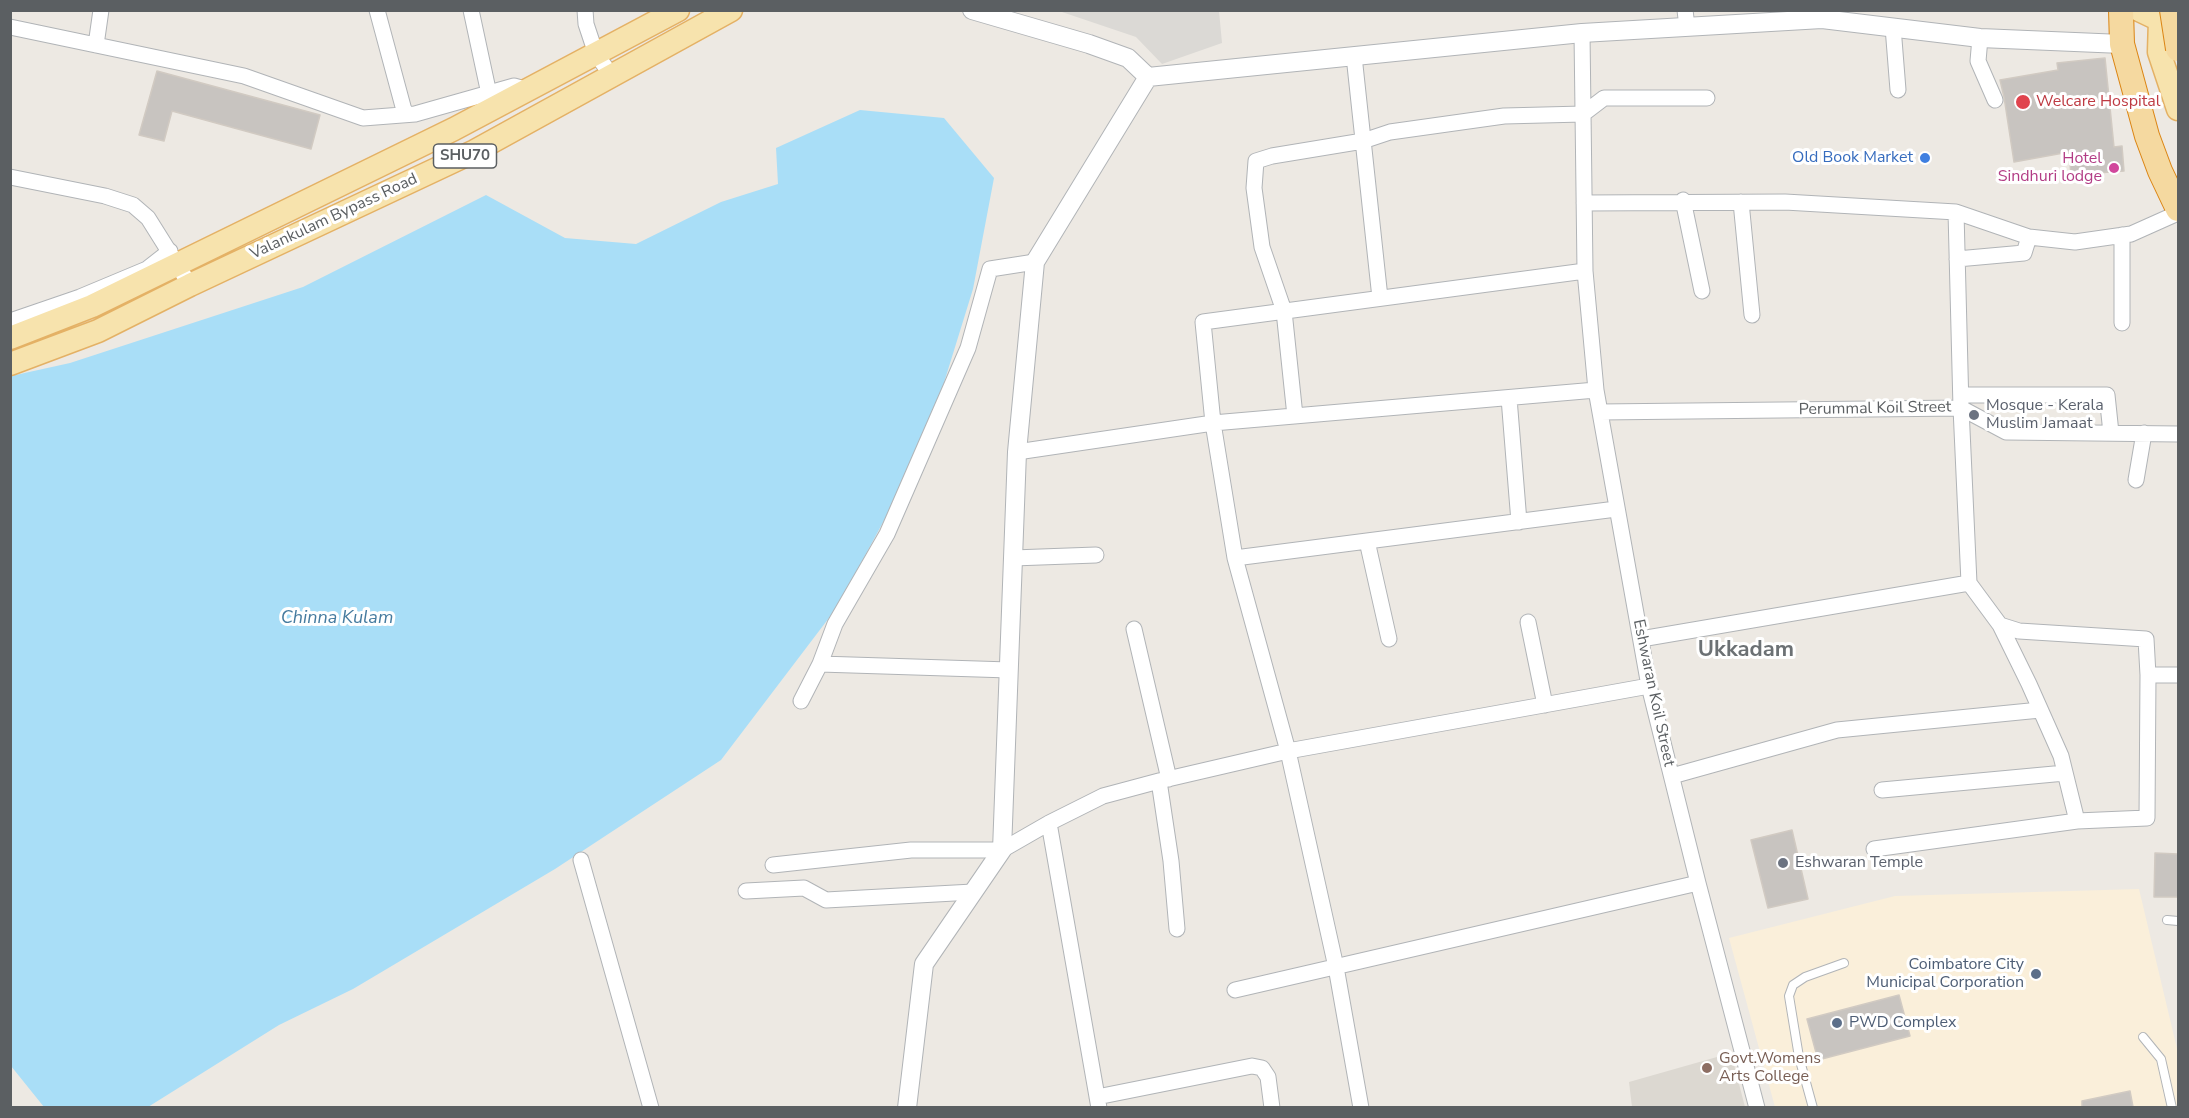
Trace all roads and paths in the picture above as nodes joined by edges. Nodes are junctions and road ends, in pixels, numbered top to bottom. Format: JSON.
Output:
{"nodes":[{"id":1,"x":101,"y":10,"type":"edge"},
{"id":2,"x":377,"y":10,"type":"edge"},
{"id":3,"x":471,"y":10,"type":"edge"},
{"id":4,"x":585,"y":10,"type":"edge"},
{"id":5,"x":678,"y":10,"type":"edge"},
{"id":6,"x":731,"y":10,"type":"edge"},
{"id":7,"x":972,"y":10,"type":"edge"},
{"id":8,"x":2121,"y":10,"type":"edge"},
{"id":9,"x":2139,"y":10,"type":"edge"},
{"id":10,"x":1774,"y":16,"type":"edge"},
{"id":11,"x":1845,"y":16,"type":"edge"},
{"id":12,"x":2170,"y":17,"type":"edge"},
{"id":13,"x":1686,"y":19,"type":"edge"},
{"id":14,"x":10,"y":27,"type":"edge"},
{"id":15,"x":1893,"y":27,"type":"junction"},
{"id":16,"x":1582,"y":33,"type":"junction"},
{"id":17,"x":1980,"y":38,"type":"junction"},
{"id":18,"x":2122,"y":44,"type":"junction"},
{"id":19,"x":96,"y":45,"type":"junction"},
{"id":20,"x":2178,"y":49,"type":"edge"},
{"id":21,"x":596,"y":54,"type":"junction"},
{"id":22,"x":1354,"y":56,"type":"junction"},
{"id":23,"x":612,"y":76,"type":"junction"},
{"id":24,"x":1148,"y":78,"type":"junction"},
{"id":25,"x":528,"y":90,"type":"junction"},
{"id":26,"x":1898,"y":90,"type":"dead end"},
{"id":27,"x":489,"y":94,"type":"junction"},
{"id":28,"x":1707,"y":98,"type":"dead end"},
{"id":29,"x":1995,"y":100,"type":"dead end"},
{"id":30,"x":2178,"y":109,"type":"edge"},
{"id":31,"x":405,"y":114,"type":"junction"},
{"id":32,"x":1583,"y":114,"type":"junction"},
{"id":33,"x":1363,"y":141,"type":"junction"},
{"id":34,"x":10,"y":177,"type":"edge"},
{"id":35,"x":1683,"y":201,"type":"junction"},
{"id":36,"x":1741,"y":202,"type":"junction"},
{"id":37,"x":1584,"y":203,"type":"junction"},
{"id":38,"x":2178,"y":211,"type":"edge"},
{"id":39,"x":1956,"y":212,"type":"junction"},
{"id":40,"x":2122,"y":235,"type":"junction"},
{"id":41,"x":2029,"y":237,"type":"junction"},
{"id":42,"x":174,"y":258,"type":"junction"},
{"id":43,"x":1957,"y":259,"type":"junction"},
{"id":44,"x":1035,"y":262,"type":"junction"},
{"id":45,"x":1585,"y":271,"type":"junction"},
{"id":46,"x":190,"y":285,"type":"junction"},
{"id":47,"x":1702,"y":291,"type":"dead end"},
{"id":48,"x":1380,"y":298,"type":"junction"},
{"id":49,"x":1284,"y":311,"type":"junction"},
{"id":50,"x":1752,"y":315,"type":"dead end"},
{"id":51,"x":10,"y":321,"type":"edge"},
{"id":52,"x":2122,"y":323,"type":"dead end"},
{"id":53,"x":10,"y":338,"type":"edge"},
{"id":54,"x":10,"y":364,"type":"edge"},
{"id":55,"x":1596,"y":390,"type":"junction"},
{"id":56,"x":1509,"y":398,"type":"junction"},
{"id":57,"x":1961,"y":401,"type":"junction"},
{"id":58,"x":1600,"y":412,"type":"junction"},
{"id":59,"x":1295,"y":416,"type":"junction"},
{"id":60,"x":1213,"y":423,"type":"junction"},
{"id":61,"x":2111,"y":433,"type":"junction"},
{"id":62,"x":2144,"y":433,"type":"junction"},
{"id":63,"x":2178,"y":434,"type":"edge"},
{"id":64,"x":1017,"y":452,"type":"junction"},
{"id":65,"x":2136,"y":480,"type":"dead end"},
{"id":66,"x":1616,"y":509,"type":"junction"},
{"id":67,"x":1519,"y":522,"type":"junction"},
{"id":68,"x":1367,"y":541,"type":"junction"},
{"id":69,"x":1096,"y":555,"type":"dead end"},
{"id":70,"x":1013,"y":558,"type":"junction"},
{"id":71,"x":1235,"y":558,"type":"junction"},
{"id":72,"x":1969,"y":583,"type":"junction"},
{"id":73,"x":1528,"y":622,"type":"dead end"},
{"id":74,"x":2000,"y":625,"type":"junction"},
{"id":75,"x":1134,"y":629,"type":"dead end"},
{"id":76,"x":1389,"y":639,"type":"dead end"},
{"id":77,"x":1641,"y":639,"type":"junction"},
{"id":78,"x":820,"y":664,"type":"junction"},
{"id":79,"x":1009,"y":670,"type":"junction"},
{"id":80,"x":2148,"y":675,"type":"junction"},
{"id":81,"x":2178,"y":675,"type":"edge"},
{"id":82,"x":1649,"y":686,"type":"junction"},
{"id":83,"x":801,"y":701,"type":"dead end"},
{"id":84,"x":1545,"y":705,"type":"junction"},
{"id":85,"x":2040,"y":710,"type":"junction"},
{"id":86,"x":1288,"y":751,"type":"junction"},
{"id":87,"x":2065,"y":772,"type":"junction"},
{"id":88,"x":1672,"y":777,"type":"junction"},
{"id":89,"x":1164,"y":780,"type":"junction"},
{"id":90,"x":1882,"y":790,"type":"dead end"},
{"id":91,"x":2077,"y":821,"type":"junction"},
{"id":92,"x":1049,"y":823,"type":"junction"},
{"id":93,"x":1874,"y":849,"type":"dead end"},
{"id":94,"x":1002,"y":850,"type":"junction"},
{"id":95,"x":581,"y":860,"type":"dead end"},
{"id":96,"x":773,"y":865,"type":"dead end"},
{"id":97,"x":1698,"y":883,"type":"junction"},
{"id":98,"x":746,"y":891,"type":"dead end"},
{"id":99,"x":973,"y":892,"type":"junction"},
{"id":100,"x":2168,"y":920,"type":"dead end"},
{"id":101,"x":2178,"y":921,"type":"edge"},
{"id":102,"x":1177,"y":929,"type":"dead end"},
{"id":103,"x":1844,"y":963,"type":"dead end"},
{"id":104,"x":1336,"y":966,"type":"junction"},
{"id":105,"x":1235,"y":990,"type":"dead end"},
{"id":106,"x":2143,"y":1037,"type":"dead end"},
{"id":107,"x":1098,"y":1102,"type":"edge"},
{"id":108,"x":651,"y":1107,"type":"edge"},
{"id":109,"x":907,"y":1107,"type":"edge"},
{"id":110,"x":1272,"y":1107,"type":"edge"},
{"id":111,"x":1361,"y":1107,"type":"edge"},
{"id":112,"x":1757,"y":1107,"type":"edge"},
{"id":113,"x":1813,"y":1107,"type":"edge"},
{"id":114,"x":2172,"y":1107,"type":"edge"}],
"edges":[{"from":1,"to":19,"type":"street"},
{"from":2,"to":31,"type":"street"},
{"from":3,"to":27,"type":"street"},
{"from":4,"to":21,"type":"street"},
{"from":5,"to":21,"type":"main road","name":"Valankulam Bypass Road","number":"SHU70"},
{"from":6,"to":23,"type":"main road","name":"Valankulam Bypass Road","number":"SHU70"},
{"from":7,"to":24,"type":"street"},
{"from":8,"to":18,"type":"highway"},
{"from":9,"to":12,"type":"main road"},
{"from":10,"to":11,"type":"street"},
{"from":10,"to":13,"type":"street"},
{"from":11,"to":15,"type":"street"},
{"from":12,"to":20,"type":"highway","bridge":true},
{"from":12,"to":30,"type":"main road"},
{"from":13,"to":16,"type":"street"},
{"from":14,"to":19,"type":"street"},
{"from":15,"to":17,"type":"street"},
{"from":15,"to":26,"type":"street"},
{"from":16,"to":22,"type":"street"},
{"from":16,"to":32,"type":"street","name":"Eshwaran Koil Street"},
{"from":17,"to":18,"type":"street"},
{"from":17,"to":29,"type":"street"},
{"from":18,"to":38,"type":"highway"},
{"from":19,"to":31,"type":"street"},
{"from":21,"to":23,"type":"street"},
{"from":21,"to":25,"type":"main road","name":"Valankulam Bypass Road","number":"SHU70"},
{"from":22,"to":24,"type":"street"},
{"from":22,"to":33,"type":"street"},
{"from":23,"to":46,"type":"main road","name":"Valankulam Bypass Road","number":"SHU70"},
{"from":24,"to":44,"type":"street"},
{"from":25,"to":27,"type":"street"},
{"from":25,"to":42,"type":"main road","name":"Valankulam Bypass Road","number":"SHU70"},
{"from":27,"to":31,"type":"street"},
{"from":28,"to":32,"type":"street"},
{"from":32,"to":33,"type":"street"},
{"from":32,"to":37,"type":"street","name":"Eshwaran Koil Street"},
{"from":33,"to":48,"type":"street"},
{"from":33,"to":49,"type":"street"},
{"from":34,"to":42,"type":"street"},
{"from":35,"to":36,"type":"street"},
{"from":35,"to":37,"type":"street"},
{"from":35,"to":47,"type":"street"},
{"from":36,"to":39,"type":"street"},
{"from":36,"to":50,"type":"street"},
{"from":37,"to":45,"type":"street","name":"Eshwaran Koil Street"},
{"from":38,"to":40,"type":"street"},
{"from":39,"to":41,"type":"street"},
{"from":39,"to":43,"type":"street"},
{"from":40,"to":41,"type":"street"},
{"from":40,"to":52,"type":"street"},
{"from":41,"to":43,"type":"street"},
{"from":42,"to":46,"type":"street"},
{"from":42,"to":51,"type":"street"},
{"from":42,"to":53,"type":"main road","number":"SHU70"},
{"from":43,"to":57,"type":"street"},
{"from":44,"to":64,"type":"street"},
{"from":44,"to":78,"type":"street"},
{"from":45,"to":48,"type":"street"},
{"from":45,"to":55,"type":"street","name":"Eshwaran Koil Street"},
{"from":46,"to":54,"type":"main road","number":"SHU70"},
{"from":48,"to":49,"type":"street"},
{"from":49,"to":59,"type":"street"},
{"from":49,"to":60,"type":"street"},
{"from":55,"to":56,"type":"street"},
{"from":55,"to":58,"type":"street","name":"Eshwaran Koil Street"},
{"from":56,"to":59,"type":"street"},
{"from":56,"to":67,"type":"street"},
{"from":57,"to":58,"type":"street","name":"Perummal Koil Street"},
{"from":57,"to":61,"type":"street","name":"Perummal Koil Street"},
{"from":57,"to":61,"type":"street"},
{"from":57,"to":72,"type":"street"},
{"from":58,"to":66,"type":"street","name":"Eshwaran Koil Street"},
{"from":59,"to":60,"type":"street"},
{"from":60,"to":64,"type":"street"},
{"from":60,"to":71,"type":"street"},
{"from":61,"to":62,"type":"street","name":"Perummal Koil Street"},
{"from":62,"to":63,"type":"street","name":"Perummal Koil Street"},
{"from":62,"to":65,"type":"street"},
{"from":64,"to":70,"type":"street"},
{"from":66,"to":67,"type":"street"},
{"from":66,"to":77,"type":"street","name":"Eshwaran Koil Street"},
{"from":67,"to":68,"type":"street"},
{"from":68,"to":71,"type":"street"},
{"from":68,"to":76,"type":"street"},
{"from":69,"to":70,"type":"street"},
{"from":70,"to":79,"type":"street"},
{"from":71,"to":86,"type":"street"},
{"from":72,"to":74,"type":"street"},
{"from":72,"to":77,"type":"street"},
{"from":73,"to":84,"type":"street"},
{"from":74,"to":80,"type":"street"},
{"from":74,"to":85,"type":"street"},
{"from":75,"to":89,"type":"street"},
{"from":77,"to":82,"type":"street","name":"Eshwaran Koil Street"},
{"from":78,"to":79,"type":"street"},
{"from":78,"to":83,"type":"street"},
{"from":79,"to":94,"type":"street"},
{"from":80,"to":81,"type":"street"},
{"from":80,"to":91,"type":"street"},
{"from":82,"to":84,"type":"street"},
{"from":82,"to":88,"type":"street","name":"Eshwaran Koil Street"},
{"from":84,"to":86,"type":"street"},
{"from":85,"to":87,"type":"street"},
{"from":85,"to":88,"type":"street"},
{"from":86,"to":89,"type":"street"},
{"from":86,"to":104,"type":"street"},
{"from":87,"to":90,"type":"street"},
{"from":87,"to":91,"type":"street"},
{"from":88,"to":97,"type":"street","name":"Eshwaran Koil Street"},
{"from":89,"to":92,"type":"street"},
{"from":89,"to":102,"type":"street"},
{"from":91,"to":93,"type":"street"},
{"from":92,"to":94,"type":"street"},
{"from":92,"to":107,"type":"street"},
{"from":94,"to":96,"type":"street"},
{"from":94,"to":99,"type":"street"},
{"from":95,"to":108,"type":"street"},
{"from":97,"to":104,"type":"street"},
{"from":97,"to":112,"type":"street","name":"Eshwaran Koil Street"},
{"from":98,"to":99,"type":"street"},
{"from":99,"to":109,"type":"street"},
{"from":100,"to":101,"type":"lane"},
{"from":103,"to":113,"type":"lane"},
{"from":104,"to":105,"type":"street"},
{"from":104,"to":111,"type":"street"},
{"from":106,"to":114,"type":"lane"},
{"from":107,"to":110,"type":"street"}]}
